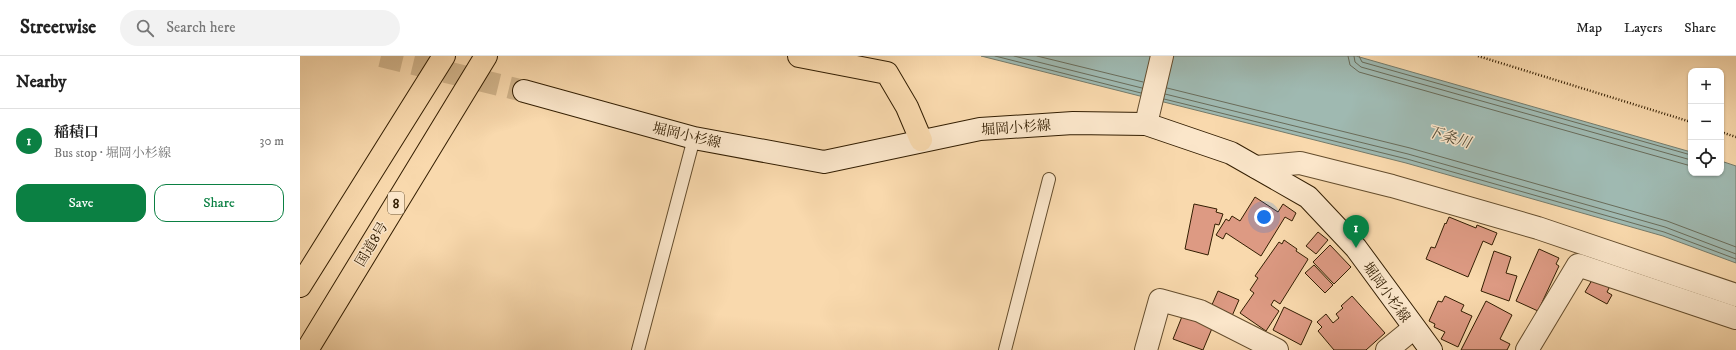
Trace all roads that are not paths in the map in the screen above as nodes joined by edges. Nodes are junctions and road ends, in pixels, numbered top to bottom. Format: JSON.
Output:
{"nodes":[{"id":1,"x":433,"y":56,"type":"edge"},
{"id":2,"x":444,"y":56,"type":"edge"},
{"id":3,"x":486,"y":56,"type":"edge"},
{"id":4,"x":800,"y":56,"type":"edge"},
{"id":5,"x":1162,"y":56,"type":"edge"},
{"id":6,"x":429,"y":79,"type":"junction"},
{"id":7,"x":524,"y":91,"type":"tunnel mouth"},
{"id":8,"x":1146,"y":124,"type":"junction"},
{"id":9,"x":694,"y":138,"type":"junction"},
{"id":10,"x":921,"y":140,"type":"junction"},
{"id":11,"x":1256,"y":167,"type":"junction"},
{"id":12,"x":1049,"y":179,"type":"dead end"},
{"id":13,"x":300,"y":286,"type":"edge"},
{"id":14,"x":1736,"y":295,"type":"edge"},
{"id":15,"x":1736,"y":318,"type":"edge"},
{"id":16,"x":1414,"y":328,"type":"junction"},
{"id":17,"x":307,"y":350,"type":"edge"},
{"id":18,"x":638,"y":350,"type":"edge"},
{"id":19,"x":1005,"y":350,"type":"edge"},
{"id":20,"x":1146,"y":350,"type":"edge"},
{"id":21,"x":1277,"y":350,"type":"edge"},
{"id":22,"x":1387,"y":350,"type":"edge"},
{"id":23,"x":1431,"y":350,"type":"edge"},
{"id":24,"x":1527,"y":350,"type":"edge"}],
"edges":[{"from":1,"to":6,"type":"highway"},
{"from":2,"to":6,"type":"highway"},
{"from":3,"to":17,"type":"highway","name":"国道8号","number":"8"},
{"from":4,"to":10,"type":"highway"},
{"from":5,"to":8,"type":"street"},
{"from":6,"to":13,"type":"highway"},
{"from":7,"to":9,"type":"street","name":"堀岡小杉線"},
{"from":8,"to":10,"type":"street","name":"堀岡小杉線"},
{"from":8,"to":11,"type":"street","name":"堀岡小杉線"},
{"from":9,"to":10,"type":"street","name":"堀岡小杉線"},
{"from":9,"to":18,"type":"lane"},
{"from":11,"to":14,"type":"street"},
{"from":11,"to":16,"type":"street","name":"堀岡小杉線"},
{"from":12,"to":19,"type":"lane"},
{"from":15,"to":24,"type":"street"},
{"from":16,"to":22,"type":"street"},
{"from":16,"to":23,"type":"street","name":"堀岡小杉線"},
{"from":20,"to":21,"type":"street"}]}
